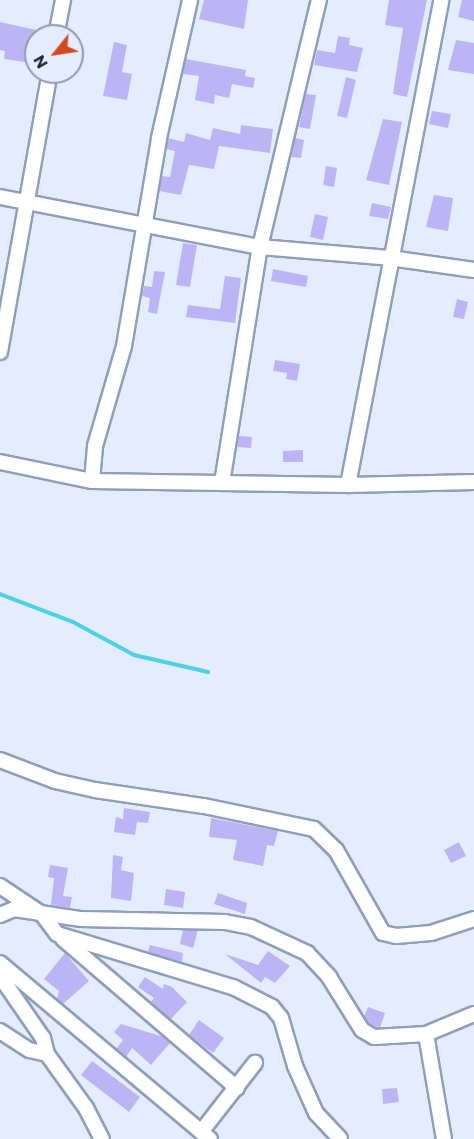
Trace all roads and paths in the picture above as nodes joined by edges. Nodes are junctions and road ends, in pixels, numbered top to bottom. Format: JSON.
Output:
{"nodes":[{"id":1,"x":63,"y":0,"type":"edge"},
{"id":2,"x":190,"y":0,"type":"edge"},
{"id":3,"x":319,"y":0,"type":"edge"},
{"id":4,"x":441,"y":0,"type":"edge"},
{"id":5,"x":58,"y":24,"type":"edge"},
{"id":6,"x":48,"y":84,"type":"edge"},
{"id":7,"x":0,"y":197,"type":"edge"},
{"id":8,"x":30,"y":201,"type":"junction"},
{"id":9,"x":143,"y":225,"type":"junction"},
{"id":10,"x":260,"y":247,"type":"junction"},
{"id":11,"x":390,"y":258,"type":"junction"},
{"id":12,"x":474,"y":270,"type":"edge"},
{"id":13,"x":0,"y":352,"type":"edge"},
{"id":14,"x":0,"y":462,"type":"edge"},
{"id":15,"x":92,"y":481,"type":"junction"},
{"id":16,"x":474,"y":482,"type":"edge"},
{"id":17,"x":222,"y":483,"type":"junction"},
{"id":18,"x":348,"y":485,"type":"junction"},
{"id":19,"x":0,"y":760,"type":"edge"},
{"id":20,"x":0,"y":886,"type":"edge"},
{"id":21,"x":42,"y":914,"type":"junction"},
{"id":22,"x":0,"y":915,"type":"edge"},
{"id":23,"x":474,"y":920,"type":"edge"},
{"id":24,"x":57,"y":934,"type":"junction"},
{"id":25,"x":0,"y":963,"type":"edge"},
{"id":26,"x":0,"y":976,"type":"edge"},
{"id":27,"x":474,"y":1014,"type":"edge"},
{"id":28,"x":0,"y":1030,"type":"edge"},
{"id":29,"x":426,"y":1034,"type":"junction"},
{"id":30,"x":47,"y":1054,"type":"junction"},
{"id":31,"x":255,"y":1063,"type":"dead end"},
{"id":32,"x":237,"y":1088,"type":"junction"},
{"id":33,"x":206,"y":1136,"type":"edge"},
{"id":34,"x":102,"y":1139,"type":"edge"},
{"id":35,"x":340,"y":1139,"type":"edge"},
{"id":36,"x":444,"y":1139,"type":"edge"}],
"edges":[{"from":1,"to":5,"type":"street"},
{"from":2,"to":9,"type":"street"},
{"from":3,"to":10,"type":"street"},
{"from":4,"to":11,"type":"street"},
{"from":6,"to":8,"type":"street"},
{"from":7,"to":8,"type":"street"},
{"from":8,"to":9,"type":"street"},
{"from":8,"to":13,"type":"street"},
{"from":9,"to":10,"type":"street"},
{"from":9,"to":15,"type":"street"},
{"from":10,"to":11,"type":"street"},
{"from":10,"to":17,"type":"street"},
{"from":11,"to":12,"type":"street"},
{"from":11,"to":18,"type":"street"},
{"from":14,"to":15,"type":"street"},
{"from":15,"to":17,"type":"street"},
{"from":16,"to":18,"type":"street"},
{"from":17,"to":18,"type":"street"},
{"from":19,"to":23,"type":"street"},
{"from":20,"to":21,"type":"street"},
{"from":21,"to":22,"type":"street"},
{"from":21,"to":24,"type":"street"},
{"from":21,"to":29,"type":"street"},
{"from":24,"to":32,"type":"street"},
{"from":24,"to":35,"type":"street"},
{"from":25,"to":33,"type":"street"},
{"from":26,"to":30,"type":"street"},
{"from":27,"to":29,"type":"street"},
{"from":28,"to":30,"type":"street"},
{"from":29,"to":36,"type":"street"},
{"from":30,"to":34,"type":"street"},
{"from":31,"to":32,"type":"street"},
{"from":32,"to":33,"type":"street"}]}
